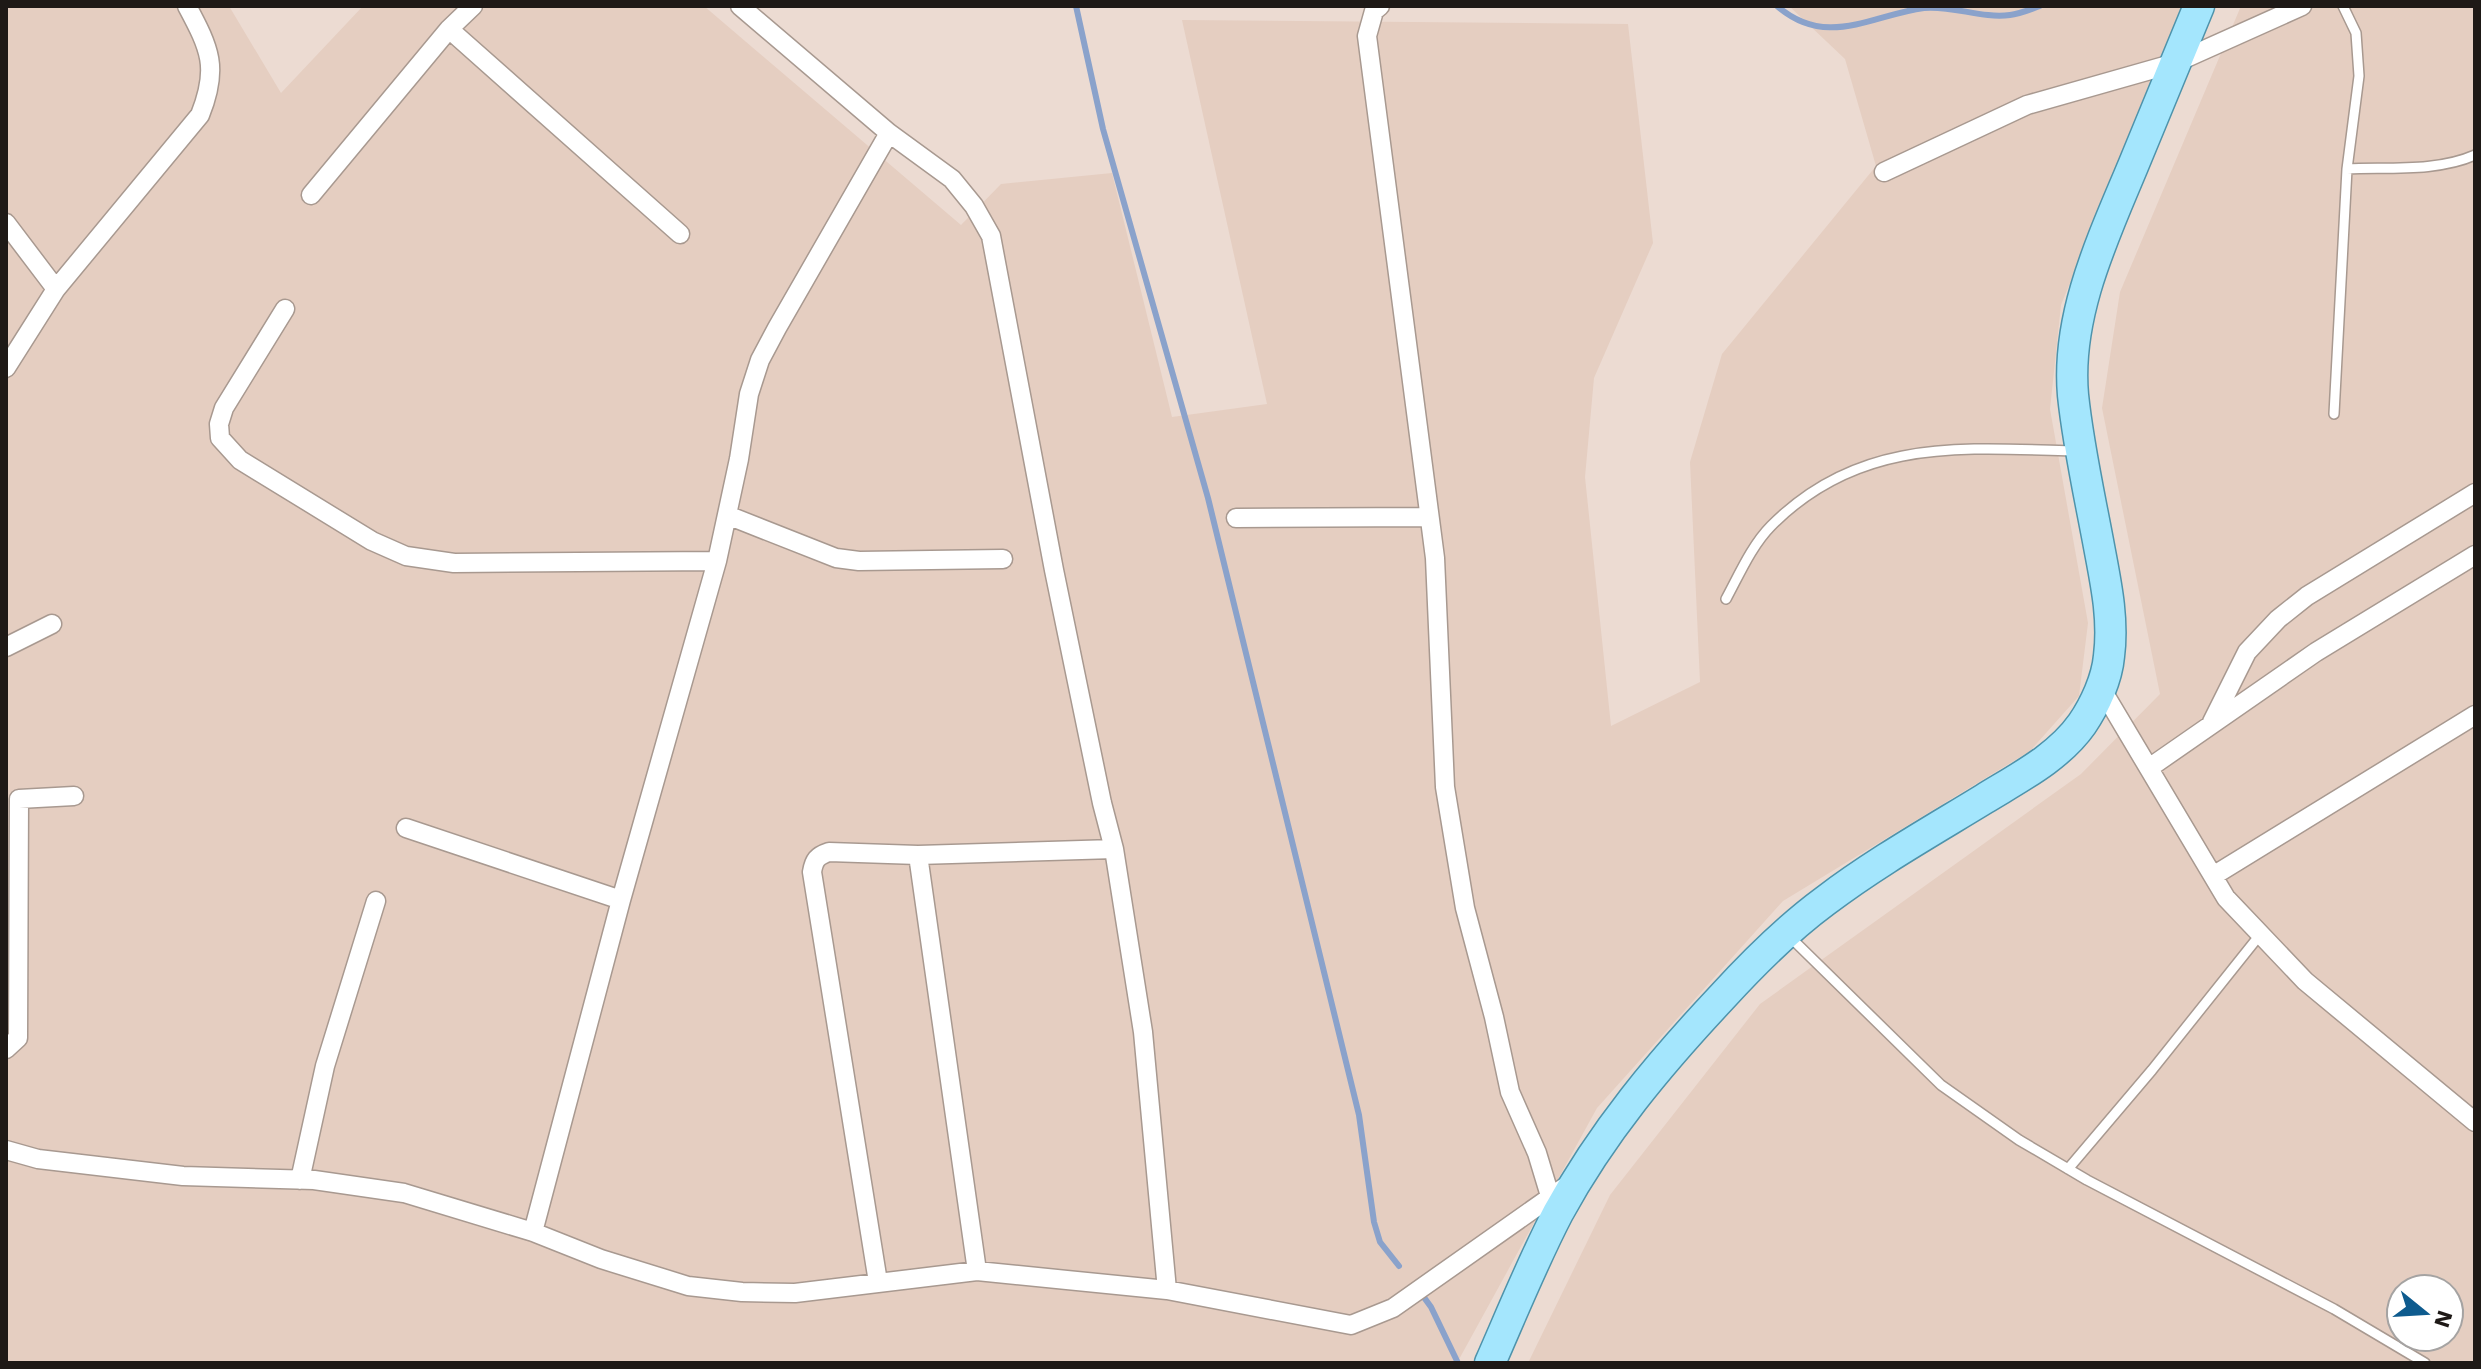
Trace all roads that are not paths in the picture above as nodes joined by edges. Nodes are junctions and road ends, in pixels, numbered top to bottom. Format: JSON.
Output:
{"nodes":[{"id":1,"x":187,"y":6,"type":"edge"},
{"id":2,"x":473,"y":6,"type":"edge"},
{"id":3,"x":740,"y":6,"type":"edge"},
{"id":4,"x":1380,"y":6,"type":"edge"},
{"id":5,"x":2199,"y":6,"type":"edge"},
{"id":6,"x":2302,"y":6,"type":"edge"},
{"id":7,"x":2343,"y":6,"type":"edge"},
{"id":8,"x":449,"y":29,"type":"junction"},
{"id":9,"x":2175,"y":63,"type":"junction"},
{"id":10,"x":889,"y":133,"type":"junction"},
{"id":11,"x":2475,"y":155,"type":"edge"},
{"id":12,"x":2347,"y":169,"type":"junction"},
{"id":13,"x":1884,"y":172,"type":"dead end"},
{"id":14,"x":311,"y":195,"type":"dead end"},
{"id":15,"x":6,"y":223,"type":"edge"},
{"id":16,"x":680,"y":234,"type":"dead end"},
{"id":17,"x":56,"y":289,"type":"junction"},
{"id":18,"x":285,"y":309,"type":"dead end"},
{"id":19,"x":6,"y":368,"type":"edge"},
{"id":20,"x":2334,"y":414,"type":"dead end"},
{"id":21,"x":2081,"y":451,"type":"junction"},
{"id":22,"x":2475,"y":493,"type":"edge"},
{"id":23,"x":727,"y":515,"type":"junction"},
{"id":24,"x":1429,"y":517,"type":"junction"},
{"id":25,"x":1236,"y":518,"type":"dead end"},
{"id":26,"x":2475,"y":555,"type":"edge"},
{"id":27,"x":1003,"y":559,"type":"dead end"},
{"id":28,"x":717,"y":561,"type":"junction"},
{"id":29,"x":1726,"y":599,"type":"dead end"},
{"id":30,"x":52,"y":624,"type":"dead end"},
{"id":31,"x":6,"y":647,"type":"edge"},
{"id":32,"x":2101,"y":688,"type":"junction"},
{"id":33,"x":2475,"y":715,"type":"edge"},
{"id":34,"x":2211,"y":725,"type":"junction"},
{"id":35,"x":2149,"y":768,"type":"junction"},
{"id":36,"x":74,"y":796,"type":"dead end"},
{"id":37,"x":406,"y":828,"type":"dead end"},
{"id":38,"x":1114,"y":849,"type":"junction"},
{"id":39,"x":918,"y":855,"type":"junction"},
{"id":40,"x":2213,"y":876,"type":"junction"},
{"id":41,"x":621,"y":900,"type":"junction"},
{"id":42,"x":376,"y":901,"type":"dead end"},
{"id":43,"x":1785,"y":932,"type":"junction"},
{"id":44,"x":2259,"y":936,"type":"junction"},
{"id":45,"x":6,"y":1049,"type":"edge"},
{"id":46,"x":2475,"y":1122,"type":"edge"},
{"id":47,"x":6,"y":1150,"type":"edge"},
{"id":48,"x":2068,"y":1169,"type":"junction"},
{"id":49,"x":1578,"y":1178,"type":"junction"},
{"id":50,"x":300,"y":1180,"type":"junction"},
{"id":51,"x":1550,"y":1196,"type":"junction"},
{"id":52,"x":533,"y":1232,"type":"junction"},
{"id":53,"x":977,"y":1271,"type":"junction"},
{"id":54,"x":878,"y":1282,"type":"junction"},
{"id":55,"x":1167,"y":1290,"type":"junction"},
{"id":56,"x":1490,"y":1363,"type":"edge"},
{"id":57,"x":2425,"y":1363,"type":"edge"}],
"edges":[{"from":1,"to":17,"type":"street"},
{"from":2,"to":8,"type":"street"},
{"from":3,"to":10,"type":"street"},
{"from":4,"to":24,"type":"street"},
{"from":5,"to":9,"type":"main road"},
{"from":6,"to":9,"type":"street"},
{"from":7,"to":12,"type":"lane"},
{"from":8,"to":14,"type":"street"},
{"from":8,"to":16,"type":"street"},
{"from":9,"to":13,"type":"street"},
{"from":9,"to":21,"type":"main road"},
{"from":10,"to":23,"type":"street"},
{"from":10,"to":38,"type":"street"},
{"from":11,"to":12,"type":"lane"},
{"from":12,"to":20,"type":"lane"},
{"from":15,"to":17,"type":"street"},
{"from":17,"to":19,"type":"street"},
{"from":18,"to":28,"type":"street"},
{"from":21,"to":29,"type":"lane"},
{"from":21,"to":32,"type":"main road"},
{"from":22,"to":34,"type":"street"},
{"from":23,"to":27,"type":"street"},
{"from":23,"to":28,"type":"street"},
{"from":24,"to":25,"type":"street"},
{"from":24,"to":51,"type":"street"},
{"from":26,"to":34,"type":"street"},
{"from":28,"to":41,"type":"street"},
{"from":30,"to":31,"type":"street"},
{"from":32,"to":35,"type":"street"},
{"from":32,"to":43,"type":"main road"},
{"from":33,"to":40,"type":"street"},
{"from":34,"to":35,"type":"street"},
{"from":35,"to":40,"type":"street"},
{"from":36,"to":45,"type":"street"},
{"from":37,"to":41,"type":"street"},
{"from":38,"to":39,"type":"street"},
{"from":38,"to":55,"type":"street"},
{"from":39,"to":53,"type":"street"},
{"from":39,"to":54,"type":"street"},
{"from":40,"to":44,"type":"street"},
{"from":41,"to":52,"type":"street"},
{"from":42,"to":50,"type":"street"},
{"from":43,"to":48,"type":"lane"},
{"from":43,"to":49,"type":"main road"},
{"from":44,"to":46,"type":"street"},
{"from":44,"to":48,"type":"lane"},
{"from":47,"to":50,"type":"street"},
{"from":48,"to":57,"type":"lane"},
{"from":49,"to":51,"type":"street"},
{"from":49,"to":56,"type":"main road"},
{"from":50,"to":52,"type":"street"},
{"from":51,"to":55,"type":"street"},
{"from":52,"to":54,"type":"street"},
{"from":53,"to":54,"type":"street"},
{"from":53,"to":55,"type":"street"}]}
